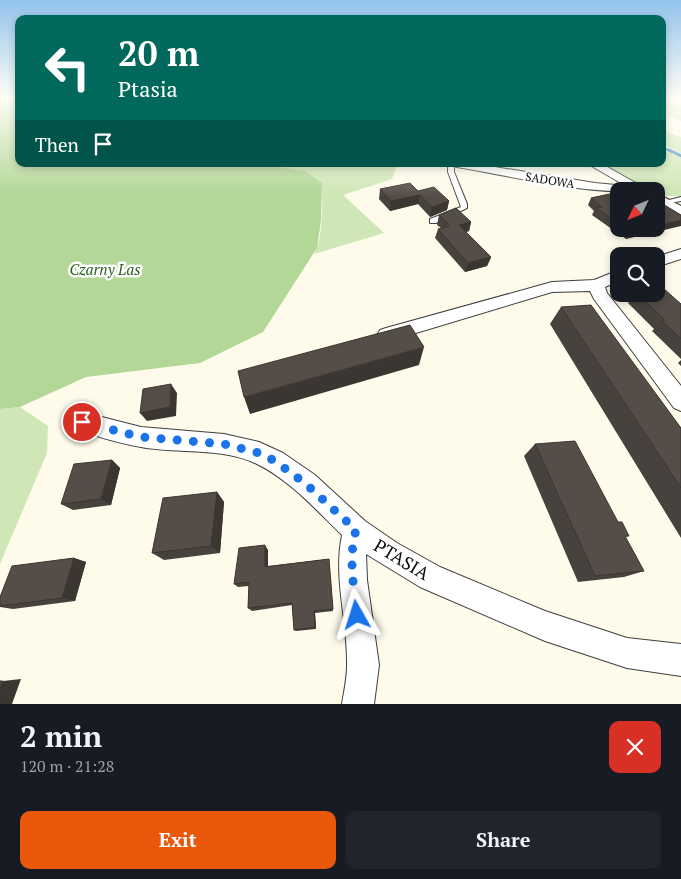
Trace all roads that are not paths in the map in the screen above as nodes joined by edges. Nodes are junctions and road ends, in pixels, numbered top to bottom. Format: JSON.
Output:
{"nodes":[{"id":1,"x":451,"y":167,"type":"edge"},
{"id":2,"x":474,"y":167,"type":"edge"},
{"id":3,"x":600,"y":167,"type":"edge"},
{"id":4,"x":628,"y":182,"type":"edge"},
{"id":5,"x":610,"y":188,"type":"edge"},
{"id":6,"x":681,"y":199,"type":"edge"},
{"id":7,"x":665,"y":200,"type":"edge"},
{"id":8,"x":665,"y":203,"type":"edge"},
{"id":9,"x":681,"y":212,"type":"edge"},
{"id":10,"x":433,"y":221,"type":"dead end"},
{"id":11,"x":681,"y":254,"type":"edge"},
{"id":12,"x":665,"y":259,"type":"edge"},
{"id":13,"x":610,"y":279,"type":"edge"},
{"id":14,"x":596,"y":285,"type":"junction"},
{"id":15,"x":370,"y":339,"type":"edge"},
{"id":16,"x":681,"y":402,"type":"edge"},
{"id":17,"x":82,"y":422,"type":"dead end"},
{"id":18,"x":356,"y":530,"type":"junction"},
{"id":19,"x":681,"y":660,"type":"edge"},
{"id":20,"x":358,"y":704,"type":"edge"}],
"edges":[{"from":1,"to":10,"type":"lane"},
{"from":2,"to":5,"type":"street","name":"SADOWA"},
{"from":3,"to":4,"type":"street"},
{"from":6,"to":7,"type":"lane"},
{"from":8,"to":9,"type":"street"},
{"from":11,"to":12,"type":"street"},
{"from":13,"to":14,"type":"street"},
{"from":14,"to":15,"type":"street"},
{"from":14,"to":16,"type":"street"},
{"from":17,"to":18,"type":"street","name":"PTASIA"},
{"from":18,"to":19,"type":"street","name":"PTASIA"},
{"from":18,"to":20,"type":"street"}]}
